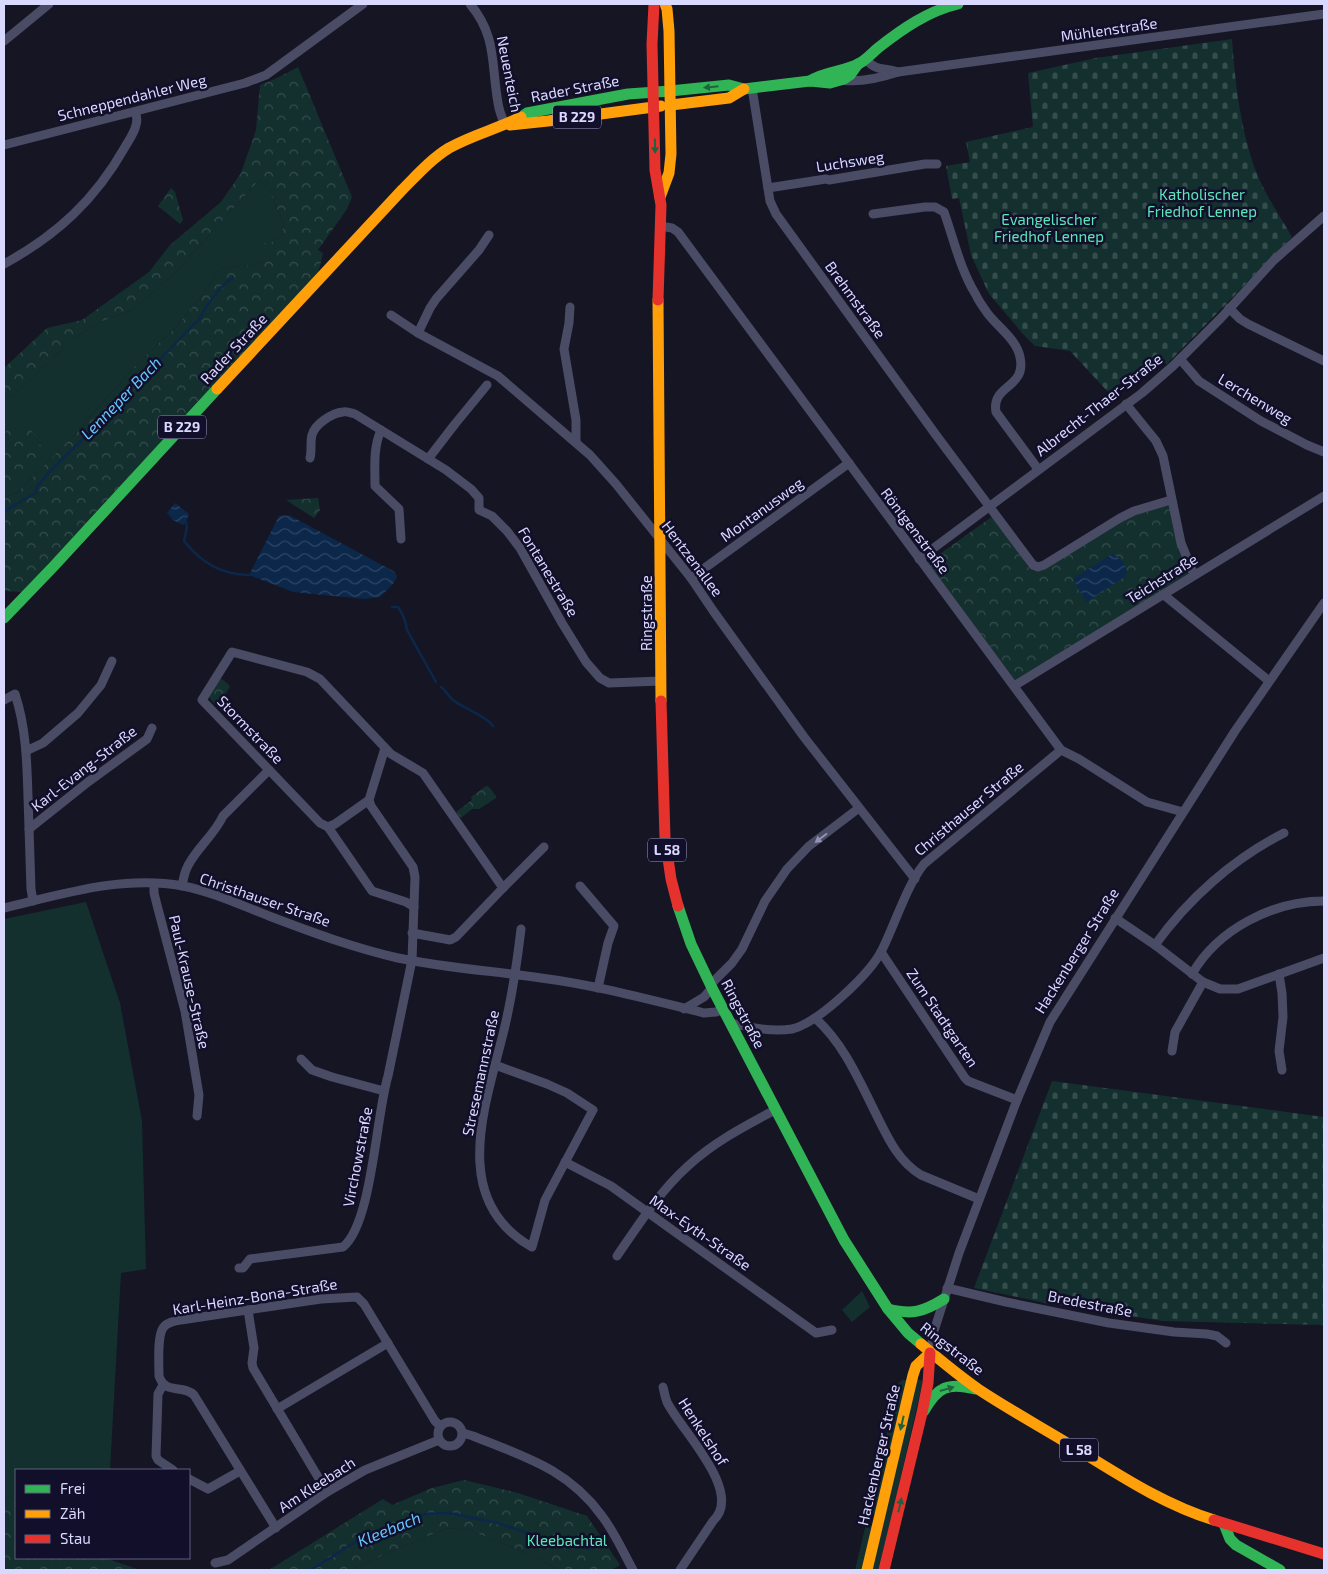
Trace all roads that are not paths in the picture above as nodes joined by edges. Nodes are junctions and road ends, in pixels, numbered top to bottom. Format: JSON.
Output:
{"nodes":[{"id":1,"x":49,"y":4,"type":"edge"},
{"id":2,"x":363,"y":4,"type":"edge"},
{"id":3,"x":470,"y":4,"type":"edge"},
{"id":4,"x":654,"y":4,"type":"edge"},
{"id":5,"x":665,"y":4,"type":"edge"},
{"id":6,"x":958,"y":4,"type":"edge"},
{"id":7,"x":1324,"y":14,"type":"edge"},
{"id":8,"x":4,"y":41,"type":"edge"},
{"id":9,"x":862,"y":61,"type":"junction"},
{"id":10,"x":898,"y":72,"type":"junction"},
{"id":11,"x":869,"y":79,"type":"junction"},
{"id":12,"x":842,"y":80,"type":"junction"},
{"id":13,"x":810,"y":81,"type":"junction"},
{"id":14,"x":748,"y":89,"type":"junction"},
{"id":15,"x":670,"y":91,"type":"junction"},
{"id":16,"x":653,"y":92,"type":"junction"},
{"id":17,"x":671,"y":105,"type":"junction"},
{"id":18,"x":653,"y":107,"type":"junction"},
{"id":19,"x":135,"y":112,"type":"junction"},
{"id":20,"x":505,"y":125,"type":"junction"},
{"id":21,"x":4,"y":145,"type":"edge"},
{"id":22,"x":937,"y":164,"type":"dead end"},
{"id":23,"x":768,"y":188,"type":"junction"},
{"id":24,"x":660,"y":196,"type":"junction"},
{"id":25,"x":873,"y":214,"type":"dead end"},
{"id":26,"x":1324,"y":216,"type":"edge"},
{"id":27,"x":660,"y":226,"type":"junction"},
{"id":28,"x":488,"y":234,"type":"dead end"},
{"id":29,"x":4,"y":264,"type":"edge"},
{"id":30,"x":570,"y":307,"type":"dead end"},
{"id":31,"x":1229,"y":308,"type":"junction"},
{"id":32,"x":391,"y":315,"type":"dead end"},
{"id":33,"x":418,"y":333,"type":"junction"},
{"id":34,"x":1180,"y":359,"type":"junction"},
{"id":35,"x":1324,"y":361,"type":"edge"},
{"id":36,"x":488,"y":385,"type":"dead end"},
{"id":37,"x":1126,"y":404,"type":"junction"},
{"id":38,"x":381,"y":430,"type":"junction"},
{"id":39,"x":576,"y":441,"type":"junction"},
{"id":40,"x":1324,"y":452,"type":"edge"},
{"id":41,"x":310,"y":458,"type":"dead end"},
{"id":42,"x":428,"y":460,"type":"junction"},
{"id":43,"x":848,"y":463,"type":"junction"},
{"id":44,"x":1038,"y":469,"type":"junction"},
{"id":45,"x":1324,"y":496,"type":"edge"},
{"id":46,"x":1171,"y":500,"type":"junction"},
{"id":47,"x":989,"y":506,"type":"junction"},
{"id":48,"x":401,"y":539,"type":"dead end"},
{"id":49,"x":661,"y":540,"type":"junction"},
{"id":50,"x":918,"y":559,"type":"junction"},
{"id":51,"x":1194,"y":575,"type":"junction"},
{"id":52,"x":691,"y":578,"type":"junction"},
{"id":53,"x":1164,"y":595,"type":"junction"},
{"id":54,"x":1324,"y":603,"type":"edge"},
{"id":55,"x":4,"y":618,"type":"edge"},
{"id":56,"x":112,"y":661,"type":"dead end"},
{"id":57,"x":661,"y":681,"type":"junction"},
{"id":58,"x":1269,"y":681,"type":"junction"},
{"id":59,"x":1014,"y":686,"type":"junction"},
{"id":60,"x":4,"y":700,"type":"edge"},
{"id":61,"x":152,"y":728,"type":"dead end"},
{"id":62,"x":385,"y":748,"type":"junction"},
{"id":63,"x":1061,"y":750,"type":"junction"},
{"id":64,"x":26,"y":751,"type":"junction"},
{"id":65,"x":269,"y":770,"type":"junction"},
{"id":66,"x":369,"y":800,"type":"junction"},
{"id":67,"x":860,"y":808,"type":"junction"},
{"id":68,"x":1183,"y":812,"type":"junction"},
{"id":69,"x":328,"y":827,"type":"junction"},
{"id":70,"x":29,"y":829,"type":"junction"},
{"id":71,"x":1284,"y":833,"type":"dead end"},
{"id":72,"x":544,"y":847,"type":"dead end"},
{"id":73,"x":915,"y":879,"type":"junction"},
{"id":74,"x":154,"y":884,"type":"junction"},
{"id":75,"x":182,"y":886,"type":"junction"},
{"id":76,"x":580,"y":886,"type":"dead end"},
{"id":77,"x":503,"y":888,"type":"junction"},
{"id":78,"x":33,"y":901,"type":"junction"},
{"id":79,"x":1324,"y":901,"type":"edge"},
{"id":80,"x":414,"y":907,"type":"junction"},
{"id":81,"x":4,"y":908,"type":"edge"},
{"id":82,"x":1115,"y":918,"type":"junction"},
{"id":83,"x":521,"y":929,"type":"dead end"},
{"id":84,"x":412,"y":932,"type":"junction"},
{"id":85,"x":1155,"y":945,"type":"junction"},
{"id":86,"x":881,"y":952,"type":"junction"},
{"id":87,"x":1324,"y":958,"type":"edge"},
{"id":88,"x":412,"y":960,"type":"junction"},
{"id":89,"x":1192,"y":974,"type":"junction"},
{"id":90,"x":1279,"y":974,"type":"junction"},
{"id":91,"x":515,"y":975,"type":"junction"},
{"id":92,"x":1203,"y":982,"type":"junction"},
{"id":93,"x":711,"y":986,"type":"junction"},
{"id":94,"x":598,"y":988,"type":"junction"},
{"id":95,"x":684,"y":1009,"type":"junction"},
{"id":96,"x":723,"y":1009,"type":"junction"},
{"id":97,"x":815,"y":1018,"type":"junction"},
{"id":98,"x":731,"y":1024,"type":"junction"},
{"id":99,"x":1172,"y":1051,"type":"dead end"},
{"id":100,"x":301,"y":1059,"type":"dead end"},
{"id":101,"x":495,"y":1065,"type":"junction"},
{"id":102,"x":1282,"y":1070,"type":"dead end"},
{"id":103,"x":384,"y":1092,"type":"junction"},
{"id":104,"x":1018,"y":1100,"type":"junction"},
{"id":105,"x":775,"y":1110,"type":"junction"},
{"id":106,"x":197,"y":1116,"type":"dead end"},
{"id":107,"x":565,"y":1162,"type":"junction"},
{"id":108,"x":979,"y":1199,"type":"junction"},
{"id":109,"x":648,"y":1213,"type":"junction"},
{"id":110,"x":617,"y":1256,"type":"dead end"},
{"id":111,"x":239,"y":1268,"type":"dead end"},
{"id":112,"x":946,"y":1293,"type":"junction"},
{"id":113,"x":888,"y":1309,"type":"junction"},
{"id":114,"x":248,"y":1310,"type":"junction"},
{"id":115,"x":832,"y":1330,"type":"dead end"},
{"id":116,"x":388,"y":1343,"type":"junction"},
{"id":117,"x":1226,"y":1343,"type":"dead end"},
{"id":118,"x":930,"y":1353,"type":"junction"},
{"id":119,"x":163,"y":1385,"type":"junction"},
{"id":120,"x":663,"y":1387,"type":"dead end"},
{"id":121,"x":980,"y":1390,"type":"junction"},
{"id":122,"x":277,"y":1409,"type":"junction"},
{"id":123,"x":924,"y":1411,"type":"junction"},
{"id":124,"x":440,"y":1426,"type":"junction"},
{"id":125,"x":463,"y":1433,"type":"junction"},
{"id":126,"x":439,"y":1440,"type":"junction"},
{"id":127,"x":172,"y":1469,"type":"edge"},
{"id":128,"x":240,"y":1471,"type":"junction"},
{"id":129,"x":190,"y":1480,"type":"edge"},
{"id":130,"x":327,"y":1492,"type":"junction"},
{"id":131,"x":1224,"y":1524,"type":"junction"},
{"id":132,"x":276,"y":1528,"type":"junction"},
{"id":133,"x":1324,"y":1554,"type":"edge"},
{"id":134,"x":215,"y":1563,"type":"dead end"},
{"id":135,"x":633,"y":1570,"type":"edge"},
{"id":136,"x":680,"y":1570,"type":"edge"},
{"id":137,"x":867,"y":1570,"type":"edge"},
{"id":138,"x":884,"y":1570,"type":"edge"},
{"id":139,"x":1280,"y":1570,"type":"edge"}],
"edges":[{"from":1,"to":8,"type":"street"},
{"from":2,"to":19,"type":"street","name":"Schneppendahler Weg"},
{"from":3,"to":20,"type":"street","name":"Neuenteich"},
{"from":4,"to":16,"type":"main road"},
{"from":5,"to":15,"type":"main road"},
{"from":6,"to":9,"type":"main road"},
{"from":7,"to":10,"type":"street","name":"Mühlenstraße"},
{"from":9,"to":10,"type":"street","name":"Mühlenstraße"},
{"from":9,"to":11,"type":"street"},
{"from":9,"to":12,"type":"main road"},
{"from":9,"to":13,"type":"main road"},
{"from":10,"to":11,"type":"street","name":"Mühlenstraße"},
{"from":11,"to":12,"type":"street","name":"Mühlenstraße"},
{"from":12,"to":13,"type":"main road"},
{"from":13,"to":14,"type":"main road"},
{"from":14,"to":15,"type":"main road","number":"B 229","one_way":true},
{"from":14,"to":17,"type":"main road","number":"B 229"},
{"from":14,"to":23,"type":"street","name":"Brehmstraße"},
{"from":15,"to":16,"type":"main road","number":"B 229"},
{"from":15,"to":17,"type":"main road","name":"Ringstraße"},
{"from":16,"to":18,"type":"main road","name":"Ringstraße"},
{"from":16,"to":20,"type":"main road","name":"Rader Straße","number":"B 229"},
{"from":17,"to":18,"type":"main road","number":"B 229"},
{"from":17,"to":24,"type":"main road","name":"Ringstraße","number":"L 58"},
{"from":18,"to":20,"type":"main road","name":"Rader Straße","number":"B 229"},
{"from":18,"to":24,"type":"main road","name":"Ringstraße","number":"L 58","one_way":true},
{"from":19,"to":21,"type":"street","name":"Schneppendahler Weg"},
{"from":19,"to":29,"type":"street"},
{"from":20,"to":55,"type":"main road","name":"Rader Straße","number":"B 229"},
{"from":22,"to":23,"type":"street","name":"Luchsweg"},
{"from":23,"to":47,"type":"street","name":"Brehmstraße"},
{"from":24,"to":27,"type":"main road","name":"Ringstraße","number":"L 58"},
{"from":25,"to":44,"type":"street"},
{"from":26,"to":31,"type":"street","name":"Albrecht-Thaer-Straße"},
{"from":27,"to":43,"type":"street","name":"Röntgenstraße"},
{"from":27,"to":49,"type":"main road","name":"Ringstraße","number":"L 58"},
{"from":28,"to":33,"type":"street"},
{"from":30,"to":39,"type":"street"},
{"from":31,"to":34,"type":"street","name":"Albrecht-Thaer-Straße"},
{"from":31,"to":35,"type":"street"},
{"from":32,"to":33,"type":"street","name":"Hentzenallee"},
{"from":33,"to":39,"type":"street","name":"Hentzenallee"},
{"from":34,"to":37,"type":"street","name":"Albrecht-Thaer-Straße"},
{"from":34,"to":40,"type":"street","name":"Lerchenweg"},
{"from":36,"to":42,"type":"street"},
{"from":37,"to":44,"type":"street","name":"Albrecht-Thaer-Straße"},
{"from":37,"to":46,"type":"street"},
{"from":38,"to":41,"type":"street","name":"Fontanestraße"},
{"from":38,"to":42,"type":"street","name":"Fontanestraße"},
{"from":38,"to":48,"type":"street"},
{"from":39,"to":49,"type":"street","name":"Hentzenallee"},
{"from":42,"to":57,"type":"street","name":"Fontanestraße"},
{"from":43,"to":50,"type":"street","name":"Röntgenstraße"},
{"from":43,"to":52,"type":"street","name":"Montanusweg"},
{"from":44,"to":47,"type":"street","name":"Albrecht-Thaer-Straße"},
{"from":45,"to":51,"type":"street","name":"Teichstraße"},
{"from":46,"to":47,"type":"street","name":"Brehmstraße"},
{"from":46,"to":51,"type":"street"},
{"from":47,"to":50,"type":"street","name":"Albrecht-Thaer-Straße"},
{"from":49,"to":52,"type":"street","name":"Hentzenallee"},
{"from":49,"to":57,"type":"main road","name":"Ringstraße","number":"L 58"},
{"from":50,"to":59,"type":"street","name":"Röntgenstraße"},
{"from":51,"to":53,"type":"street","name":"Teichstraße"},
{"from":52,"to":67,"type":"street","name":"Hentzenallee"},
{"from":53,"to":58,"type":"street"},
{"from":53,"to":59,"type":"street","name":"Teichstraße"},
{"from":54,"to":58,"type":"street","name":"Hackenberger Straße"},
{"from":56,"to":64,"type":"street"},
{"from":57,"to":93,"type":"main road","name":"Ringstraße","number":"L 58"},
{"from":58,"to":68,"type":"street","name":"Hackenberger Straße"},
{"from":59,"to":63,"type":"street","name":"Röntgenstraße"},
{"from":60,"to":64,"type":"street","name":"Karl-Evang-Straße"},
{"from":61,"to":70,"type":"street","name":"Karl-Evang-Straße"},
{"from":62,"to":65,"type":"street","name":"Stormstraße"},
{"from":62,"to":66,"type":"street"},
{"from":62,"to":77,"type":"street"},
{"from":63,"to":68,"type":"street","name":"Röntgenstraße"},
{"from":63,"to":73,"type":"street","name":"Christhauser Straße"},
{"from":64,"to":70,"type":"street","name":"Karl-Evang-Straße"},
{"from":65,"to":69,"type":"street","name":"Stormstraße"},
{"from":65,"to":75,"type":"street"},
{"from":66,"to":69,"type":"street"},
{"from":66,"to":80,"type":"street"},
{"from":67,"to":73,"type":"street","name":"Hentzenallee"},
{"from":67,"to":93,"type":"street","one_way":true},
{"from":68,"to":82,"type":"street","name":"Hackenberger Straße"},
{"from":69,"to":80,"type":"street","name":"Stormstraße"},
{"from":70,"to":78,"type":"street","name":"Karl-Evang-Straße"},
{"from":71,"to":85,"type":"street"},
{"from":72,"to":77,"type":"street"},
{"from":73,"to":86,"type":"street","name":"Christhauser Straße"},
{"from":74,"to":75,"type":"street","name":"Christhauser Straße"},
{"from":74,"to":78,"type":"street","name":"Christhauser Straße"},
{"from":74,"to":106,"type":"street","name":"Paul-Krause-Straße"},
{"from":75,"to":88,"type":"street","name":"Christhauser Straße"},
{"from":76,"to":94,"type":"street"},
{"from":77,"to":84,"type":"street"},
{"from":78,"to":81,"type":"street","name":"Christhauser Straße"},
{"from":79,"to":89,"type":"street"},
{"from":80,"to":84,"type":"street"},
{"from":82,"to":85,"type":"street"},
{"from":82,"to":104,"type":"street","name":"Hackenberger Straße"},
{"from":83,"to":91,"type":"street"},
{"from":84,"to":88,"type":"street"},
{"from":85,"to":89,"type":"street"},
{"from":86,"to":97,"type":"street","name":"Christhauser Straße"},
{"from":86,"to":104,"type":"street","name":"Zum Stadtgarten"},
{"from":87,"to":90,"type":"street"},
{"from":88,"to":91,"type":"street","name":"Christhauser Straße"},
{"from":88,"to":103,"type":"street","name":"Virchowstraße"},
{"from":89,"to":92,"type":"street"},
{"from":90,"to":92,"type":"street"},
{"from":90,"to":102,"type":"street"},
{"from":91,"to":94,"type":"street","name":"Christhauser Straße"},
{"from":91,"to":101,"type":"street","name":"Stresemannstraße"},
{"from":92,"to":99,"type":"street"},
{"from":93,"to":95,"type":"street"},
{"from":93,"to":96,"type":"main road","name":"Ringstraße","number":"L 58"},
{"from":94,"to":95,"type":"street","name":"Christhauser Straße"},
{"from":95,"to":96,"type":"street","name":"Christhauser Straße"},
{"from":96,"to":98,"type":"main road","name":"Ringstraße","number":"L 58"},
{"from":97,"to":98,"type":"street","name":"Christhauser Straße"},
{"from":97,"to":108,"type":"street"},
{"from":98,"to":105,"type":"main road","name":"Ringstraße","number":"L 58"},
{"from":100,"to":103,"type":"street"},
{"from":101,"to":107,"type":"street"},
{"from":101,"to":107,"type":"street","name":"Stresemannstraße"},
{"from":103,"to":111,"type":"street","name":"Virchowstraße"},
{"from":104,"to":108,"type":"street","name":"Hackenberger Straße"},
{"from":105,"to":109,"type":"street"},
{"from":105,"to":113,"type":"main road","name":"Ringstraße","number":"L 58"},
{"from":107,"to":109,"type":"street","name":"Max-Eyth-Straße"},
{"from":108,"to":112,"type":"street","name":"Hackenberger Straße"},
{"from":109,"to":110,"type":"street"},
{"from":109,"to":115,"type":"street","name":"Max-Eyth-Straße"},
{"from":112,"to":113,"type":"main road"},
{"from":112,"to":117,"type":"street","name":"Bredestraße"},
{"from":112,"to":118,"type":"street","name":"Hackenberger Straße"},
{"from":113,"to":118,"type":"main road","name":"Ringstraße","number":"L 58"},
{"from":114,"to":116,"type":"street","name":"Karl-Heinz-Bona-Straße"},
{"from":114,"to":119,"type":"street","name":"Karl-Heinz-Bona-Straße"},
{"from":114,"to":122,"type":"street"},
{"from":116,"to":122,"type":"street"},
{"from":116,"to":124,"type":"street","name":"Karl-Heinz-Bona-Straße"},
{"from":118,"to":121,"type":"main road","name":"Ringstraße","number":"L 58"},
{"from":118,"to":123,"type":"main road","name":"Hackenberger Straße"},
{"from":118,"to":137,"type":"main road","name":"Hackenberger Straße","one_way":true},
{"from":119,"to":127,"type":"street"},
{"from":119,"to":128,"type":"street"},
{"from":120,"to":136,"type":"street","name":"Henkelshof"},
{"from":123,"to":121,"type":"main road","one_way":true},
{"from":121,"to":131,"type":"main road","name":"Ringstraße","number":"L 58"},
{"from":122,"to":130,"type":"street"},
{"from":138,"to":123,"type":"main road","name":"Hackenberger Straße","one_way":true},
{"from":124,"to":125,"type":"street"},
{"from":124,"to":126,"type":"street"},
{"from":125,"to":126,"type":"street"},
{"from":125,"to":135,"type":"street"},
{"from":126,"to":130,"type":"street","name":"Am Kleebach"},
{"from":128,"to":129,"type":"street"},
{"from":128,"to":132,"type":"street"},
{"from":130,"to":132,"type":"street","name":"Am Kleebach"},
{"from":131,"to":133,"type":"main road","name":"Ringstraße","number":"L 58"},
{"from":131,"to":139,"type":"main road"},
{"from":132,"to":134,"type":"street","name":"Am Kleebach"}]}
